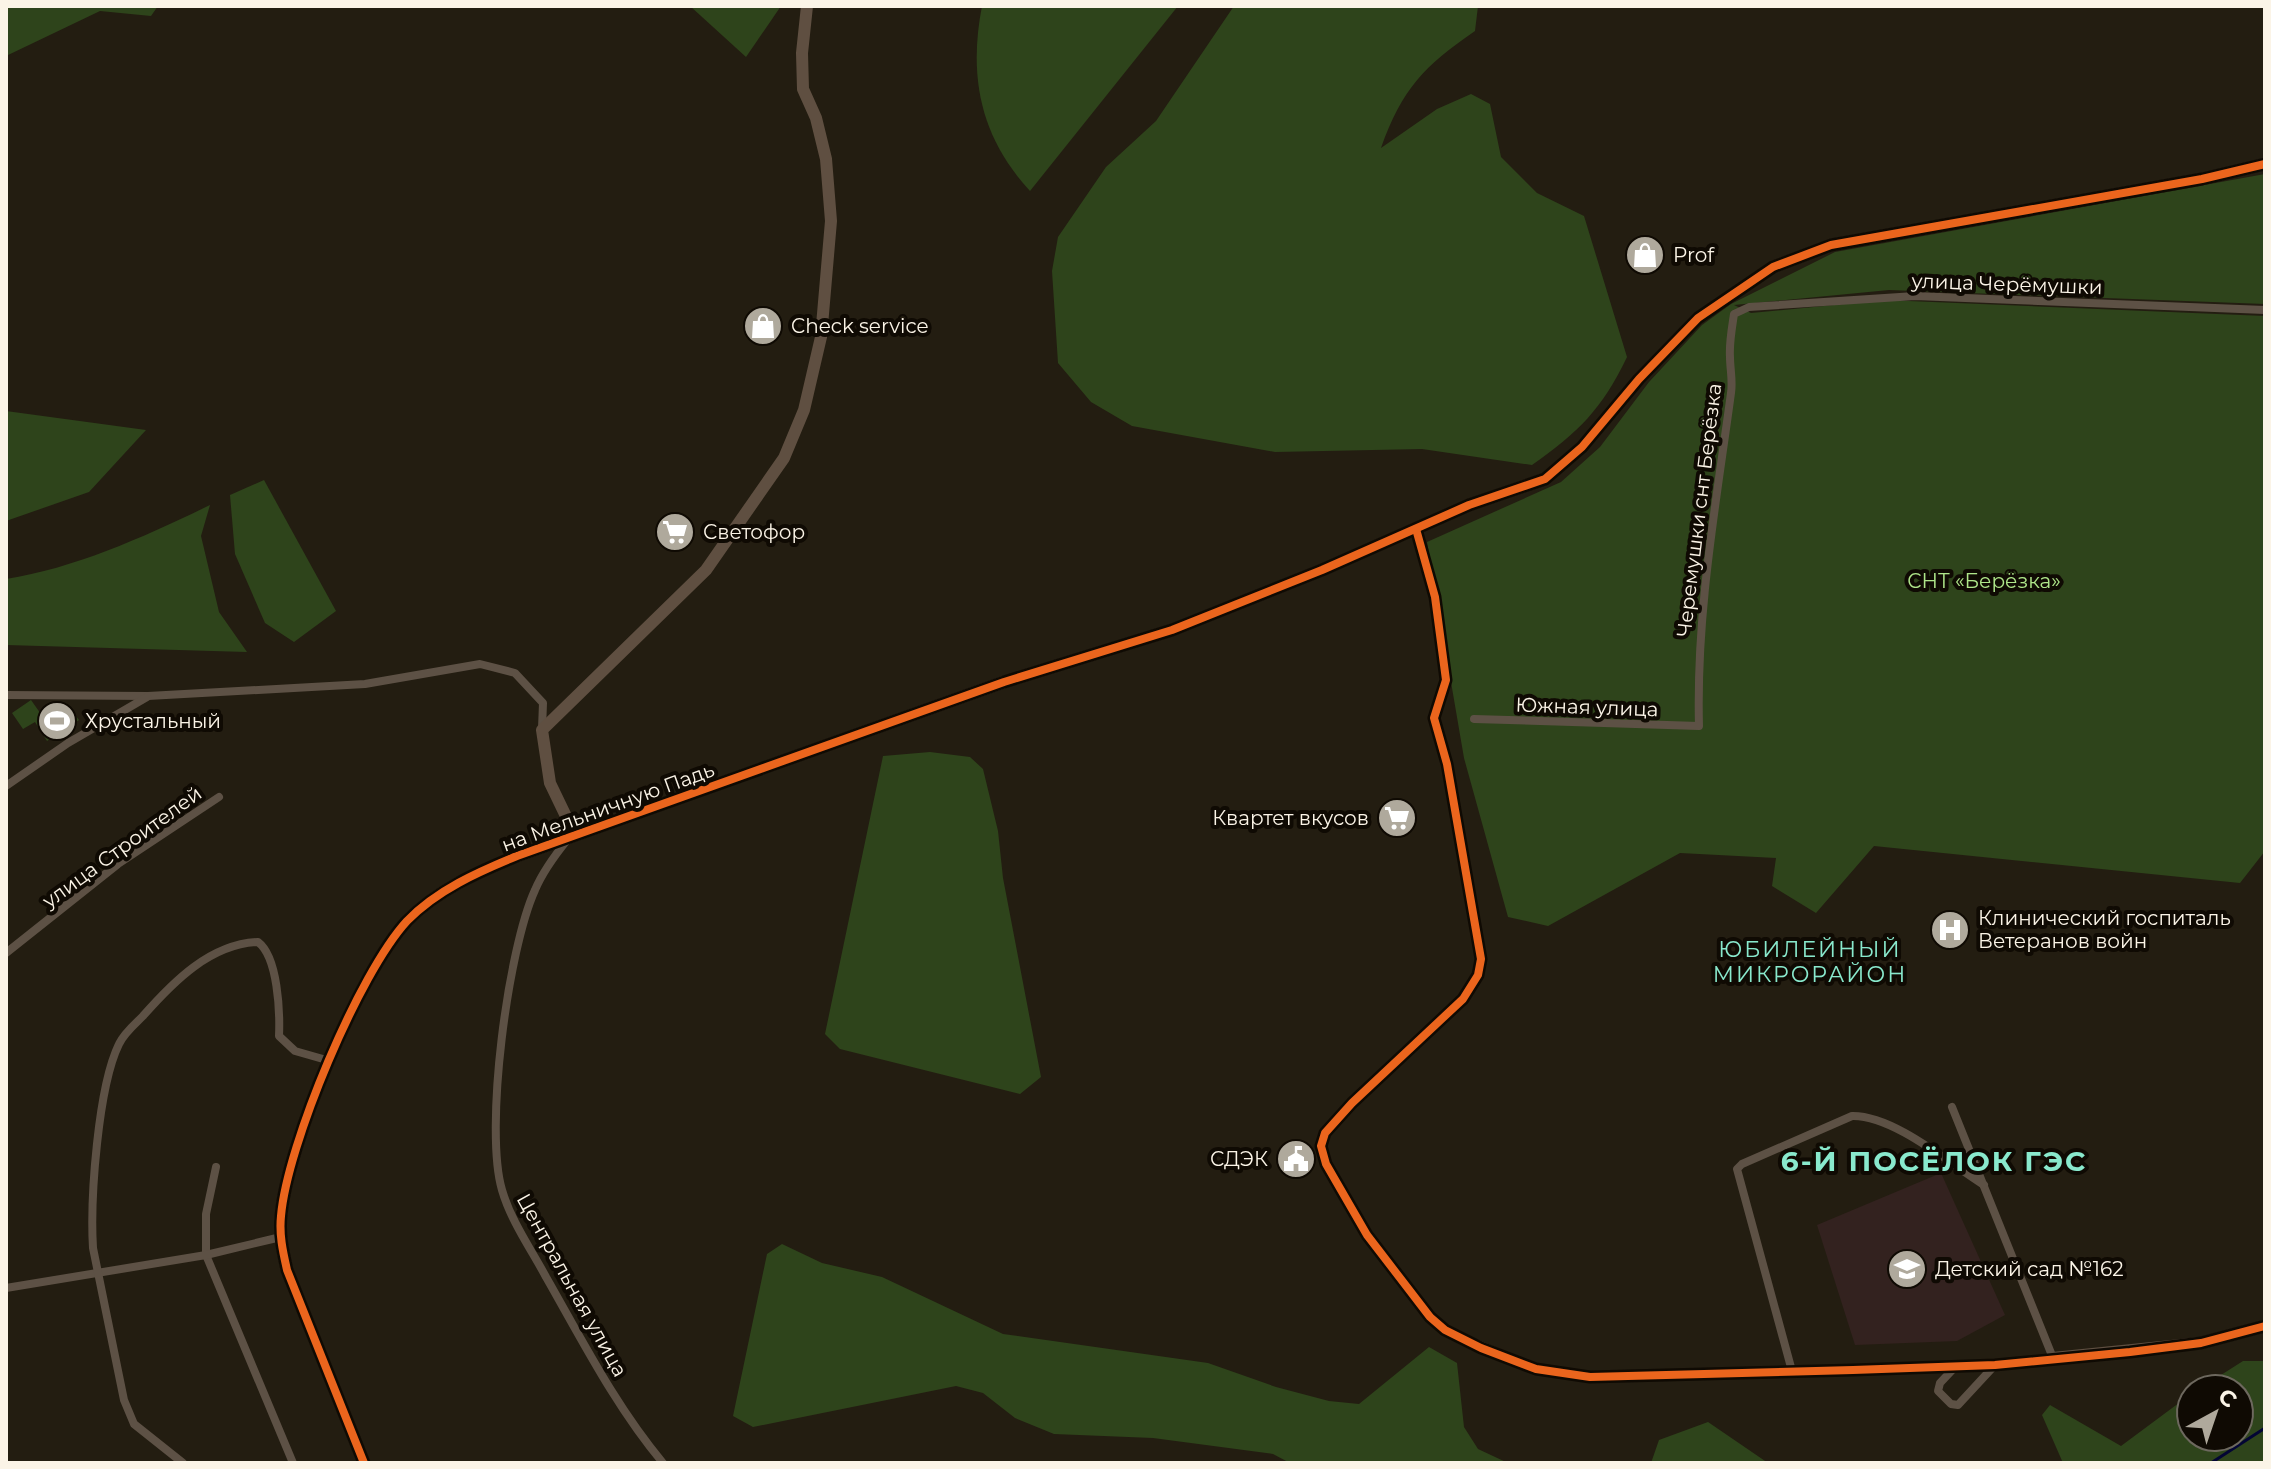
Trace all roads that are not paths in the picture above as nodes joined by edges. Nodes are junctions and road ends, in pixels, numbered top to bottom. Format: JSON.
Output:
{"nodes":[{"id":1,"x":807,"y":6,"type":"edge"},
{"id":2,"x":2265,"y":164,"type":"edge"},
{"id":3,"x":1749,"y":307,"type":"joint"},
{"id":4,"x":2265,"y":310,"type":"edge"},
{"id":5,"x":1416,"y":529,"type":"junction"},
{"id":6,"x":6,"y":695,"type":"edge"},
{"id":7,"x":148,"y":696,"type":"junction"},
{"id":8,"x":1474,"y":719,"type":"dead end"},
{"id":9,"x":1699,"y":726,"type":"joint"},
{"id":10,"x":542,"y":730,"type":"junction"},
{"id":11,"x":6,"y":786,"type":"edge"},
{"id":12,"x":219,"y":797,"type":"dead end"},
{"id":13,"x":573,"y":835,"type":"junction"},
{"id":14,"x":6,"y":953,"type":"edge"},
{"id":15,"x":330,"y":1061,"type":"junction"},
{"id":16,"x":1952,"y":1107,"type":"dead end"},
{"id":17,"x":216,"y":1167,"type":"dead end"},
{"id":18,"x":1984,"y":1186,"type":"junction"},
{"id":19,"x":281,"y":1237,"type":"junction"},
{"id":20,"x":206,"y":1255,"type":"junction"},
{"id":21,"x":99,"y":1273,"type":"junction"},
{"id":22,"x":6,"y":1288,"type":"edge"},
{"id":23,"x":2265,"y":1326,"type":"edge"},
{"id":24,"x":2053,"y":1358,"type":"junction"},
{"id":25,"x":1995,"y":1365,"type":"junction"},
{"id":26,"x":1956,"y":1366,"type":"junction"},
{"id":27,"x":1792,"y":1371,"type":"junction"},
{"id":28,"x":183,"y":1463,"type":"edge"},
{"id":29,"x":293,"y":1463,"type":"edge"},
{"id":30,"x":364,"y":1463,"type":"edge"},
{"id":31,"x":663,"y":1463,"type":"edge"}],
"edges":[{"from":1,"to":10,"type":"street"},
{"from":2,"to":5,"type":"street","name":"на Мельничную Падь"},
{"from":3,"to":4,"type":"street","name":"улица Черёмушки"},
{"from":3,"to":9,"type":"street","name":"Черемушки снт Берёзка"},
{"from":5,"to":13,"type":"street","name":"на Мельничную Падь"},
{"from":5,"to":27,"type":"street"},
{"from":6,"to":7,"type":"street"},
{"from":7,"to":10,"type":"street"},
{"from":7,"to":11,"type":"street"},
{"from":8,"to":9,"type":"street","name":"Южная улица"},
{"from":10,"to":13,"type":"street"},
{"from":12,"to":14,"type":"street","name":"улица Строителей"},
{"from":13,"to":15,"type":"street","name":"на Мельничную Падь"},
{"from":13,"to":31,"type":"street","name":"Центральная улица"},
{"from":15,"to":19,"type":"street","name":"на Мельничную Падь"},
{"from":15,"to":21,"type":"street"},
{"from":16,"to":18,"type":"street"},
{"from":17,"to":20,"type":"street"},
{"from":18,"to":24,"type":"street"},
{"from":18,"to":27,"type":"street"},
{"from":19,"to":20,"type":"street"},
{"from":19,"to":30,"type":"street","name":"на Мельничную Падь"},
{"from":20,"to":21,"type":"street"},
{"from":20,"to":29,"type":"street"},
{"from":21,"to":22,"type":"street"},
{"from":21,"to":28,"type":"street"},
{"from":23,"to":24,"type":"street"},
{"from":24,"to":25,"type":"street"},
{"from":25,"to":26,"type":"street"},
{"from":25,"to":26,"type":"street"},
{"from":26,"to":27,"type":"street"}]}
